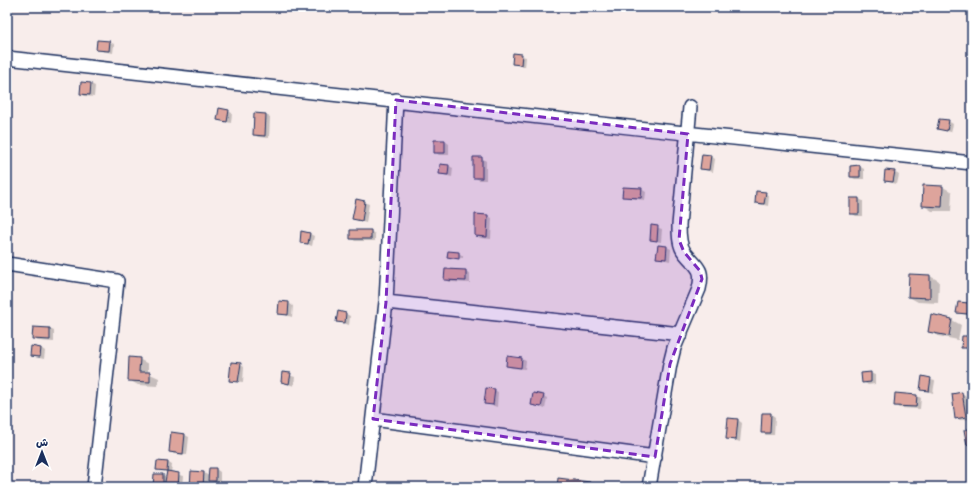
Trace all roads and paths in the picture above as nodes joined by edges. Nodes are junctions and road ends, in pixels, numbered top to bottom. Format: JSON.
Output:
{"nodes":[{"id":1,"x":7,"y":58,"type":"edge"},
{"id":2,"x":396,"y":100,"type":"junction"},
{"id":3,"x":690,"y":107,"type":"dead end"},
{"id":4,"x":688,"y":134,"type":"junction"},
{"id":5,"x":972,"y":163,"type":"edge"},
{"id":6,"x":7,"y":264,"type":"edge"},
{"id":7,"x":386,"y":302,"type":"junction"},
{"id":8,"x":681,"y":334,"type":"junction"},
{"id":9,"x":373,"y":419,"type":"junction"},
{"id":10,"x":655,"y":457,"type":"junction"},
{"id":11,"x":94,"y":487,"type":"edge"},
{"id":12,"x":365,"y":487,"type":"edge"},
{"id":13,"x":649,"y":487,"type":"edge"}],
"edges":[{"from":1,"to":2,"type":"street"},
{"from":2,"to":4,"type":"street"},
{"from":2,"to":7,"type":"street"},
{"from":3,"to":4,"type":"street"},
{"from":4,"to":5,"type":"street"},
{"from":4,"to":8,"type":"street"},
{"from":6,"to":11,"type":"street"},
{"from":7,"to":8,"type":"street"},
{"from":7,"to":9,"type":"street"},
{"from":8,"to":10,"type":"street"},
{"from":9,"to":10,"type":"street"},
{"from":9,"to":12,"type":"street"},
{"from":10,"to":13,"type":"street"}]}
